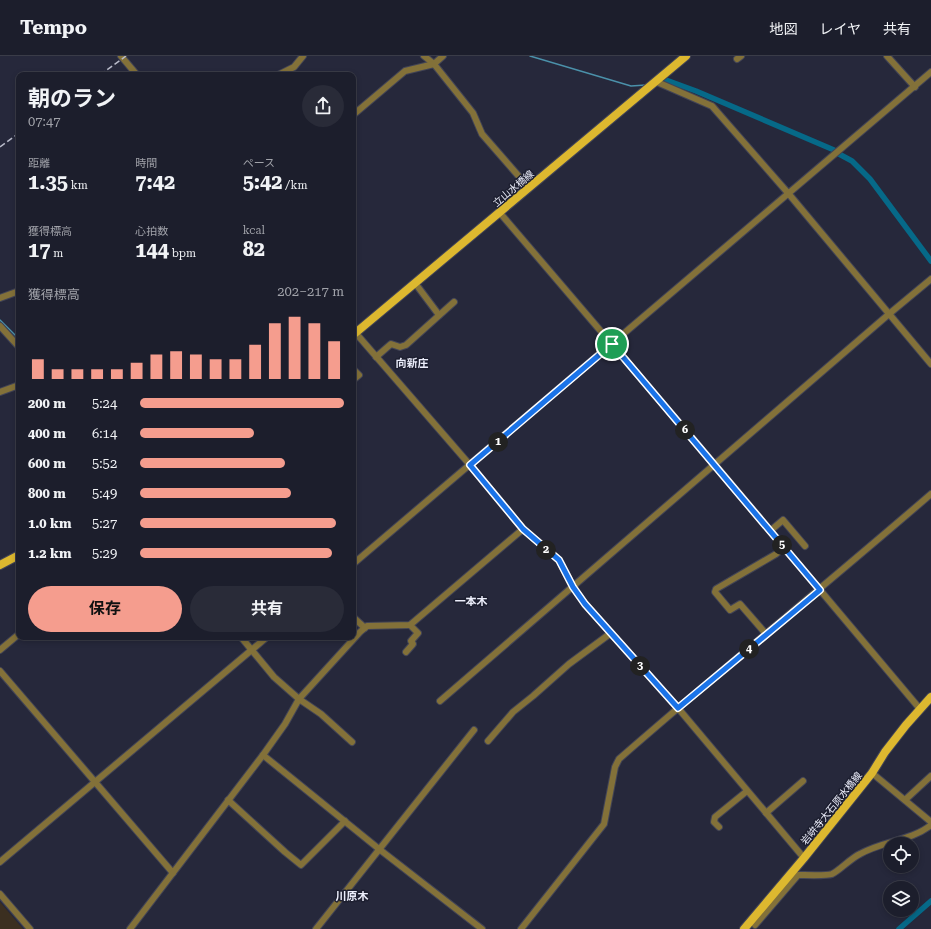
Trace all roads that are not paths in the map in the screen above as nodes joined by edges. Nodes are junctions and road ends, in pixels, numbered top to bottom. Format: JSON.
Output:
{"nodes":[{"id":1,"x":121,"y":56,"type":"edge"},
{"id":2,"x":302,"y":56,"type":"edge"},
{"id":3,"x":424,"y":56,"type":"edge"},
{"id":4,"x":443,"y":56,"type":"edge"},
{"id":5,"x":686,"y":56,"type":"edge"},
{"id":6,"x":887,"y":56,"type":"edge"},
{"id":7,"x":434,"y":64,"type":"junction"},
{"id":8,"x":134,"y":72,"type":"edge"},
{"id":9,"x":284,"y":72,"type":"edge"},
{"id":10,"x":931,"y":72,"type":"edge"},
{"id":11,"x":657,"y":82,"type":"junction"},
{"id":12,"x":915,"y":87,"type":"junction"},
{"id":13,"x":356,"y":113,"type":"edge"},
{"id":14,"x":529,"y":188,"type":"junction"},
{"id":15,"x":788,"y":193,"type":"junction"},
{"id":16,"x":500,"y":212,"type":"junction"},
{"id":17,"x":931,"y":279,"type":"edge"},
{"id":18,"x":416,"y":283,"type":"junction"},
{"id":19,"x":16,"y":292,"type":"edge"},
{"id":20,"x":0,"y":298,"type":"edge"},
{"id":21,"x":454,"y":302,"type":"dead end"},
{"id":22,"x":889,"y":314,"type":"junction"},
{"id":23,"x":440,"y":315,"type":"junction"},
{"id":24,"x":0,"y":326,"type":"edge"},
{"id":25,"x":356,"y":331,"type":"edge"},
{"id":26,"x":356,"y":335,"type":"edge"},
{"id":27,"x":16,"y":344,"type":"edge"},
{"id":28,"x":612,"y":344,"type":"junction"},
{"id":29,"x":376,"y":357,"type":"junction"},
{"id":30,"x":931,"y":364,"type":"edge"},
{"id":31,"x":16,"y":386,"type":"edge"},
{"id":32,"x":0,"y":392,"type":"edge"},
{"id":33,"x":470,"y":465,"type":"junction"},
{"id":34,"x":715,"y":465,"type":"junction"},
{"id":35,"x":931,"y":494,"type":"edge"},
{"id":36,"x":523,"y":529,"type":"junction"},
{"id":37,"x":770,"y":531,"type":"junction"},
{"id":38,"x":806,"y":546,"type":"dead end"},
{"id":39,"x":784,"y":547,"type":"junction"},
{"id":40,"x":16,"y":557,"type":"edge"},
{"id":41,"x":356,"y":561,"type":"edge"},
{"id":42,"x":0,"y":565,"type":"edge"},
{"id":43,"x":573,"y":587,"type":"junction"},
{"id":44,"x":820,"y":590,"type":"junction"},
{"id":45,"x":356,"y":620,"type":"edge"},
{"id":46,"x":410,"y":625,"type":"junction"},
{"id":47,"x":364,"y":628,"type":"junction"},
{"id":48,"x":611,"y":633,"type":"junction"},
{"id":49,"x":766,"y":634,"type":"junction"},
{"id":50,"x":16,"y":637,"type":"edge"},
{"id":51,"x":356,"y":637,"type":"edge"},
{"id":52,"x":244,"y":640,"type":"edge"},
{"id":53,"x":263,"y":640,"type":"edge"},
{"id":54,"x":353,"y":640,"type":"edge"},
{"id":55,"x":0,"y":650,"type":"edge"},
{"id":56,"x":252,"y":650,"type":"junction"},
{"id":57,"x":406,"y":652,"type":"dead end"},
{"id":58,"x":0,"y":671,"type":"edge"},
{"id":59,"x":931,"y":698,"type":"edge"},
{"id":60,"x":299,"y":699,"type":"junction"},
{"id":61,"x":440,"y":701,"type":"dead end"},
{"id":62,"x":678,"y":708,"type":"junction"},
{"id":63,"x":920,"y":709,"type":"junction"},
{"id":64,"x":474,"y":730,"type":"dead end"},
{"id":65,"x":488,"y":741,"type":"dead end"},
{"id":66,"x":352,"y":742,"type":"dead end"},
{"id":67,"x":263,"y":755,"type":"junction"},
{"id":68,"x":872,"y":773,"type":"junction"},
{"id":69,"x":931,"y":776,"type":"edge"},
{"id":70,"x":803,"y":781,"type":"dead end"},
{"id":71,"x":96,"y":782,"type":"junction"},
{"id":72,"x":747,"y":791,"type":"junction"},
{"id":73,"x":228,"y":800,"type":"junction"},
{"id":74,"x":905,"y":800,"type":"junction"},
{"id":75,"x":766,"y":813,"type":"junction"},
{"id":76,"x":344,"y":821,"type":"junction"},
{"id":77,"x":931,"y":823,"type":"edge"},
{"id":78,"x":719,"y":827,"type":"dead end"},
{"id":79,"x":379,"y":849,"type":"junction"},
{"id":80,"x":804,"y":858,"type":"junction"},
{"id":81,"x":0,"y":862,"type":"edge"},
{"id":82,"x":173,"y":872,"type":"junction"},
{"id":83,"x":0,"y":894,"type":"edge"},
{"id":84,"x":755,"y":925,"type":"edge"},
{"id":85,"x":30,"y":929,"type":"edge"},
{"id":86,"x":130,"y":929,"type":"edge"},
{"id":87,"x":316,"y":929,"type":"edge"},
{"id":88,"x":482,"y":929,"type":"edge"},
{"id":89,"x":521,"y":929,"type":"edge"},
{"id":90,"x":744,"y":929,"type":"edge"}],
"edges":[{"from":1,"to":8,"type":"street"},
{"from":2,"to":9,"type":"street"},
{"from":3,"to":7,"type":"street"},
{"from":4,"to":7,"type":"street"},
{"from":5,"to":11,"type":"main road","name":"立山水橋線"},
{"from":6,"to":12,"type":"street"},
{"from":7,"to":13,"type":"street"},
{"from":7,"to":14,"type":"street"},
{"from":10,"to":12,"type":"street"},
{"from":11,"to":14,"type":"main road","name":"立山水橋線"},
{"from":11,"to":15,"type":"street"},
{"from":12,"to":15,"type":"street"},
{"from":14,"to":16,"type":"main road","name":"立山水橋線"},
{"from":15,"to":22,"type":"street"},
{"from":15,"to":28,"type":"street"},
{"from":16,"to":18,"type":"main road","name":"立山水橋線"},
{"from":16,"to":28,"type":"street"},
{"from":17,"to":22,"type":"street"},
{"from":18,"to":23,"type":"street"},
{"from":18,"to":25,"type":"main road","name":"立山水橋線"},
{"from":19,"to":20,"type":"street"},
{"from":21,"to":23,"type":"street"},
{"from":22,"to":30,"type":"street"},
{"from":22,"to":34,"type":"street"},
{"from":23,"to":29,"type":"street"},
{"from":24,"to":27,"type":"street"},
{"from":26,"to":29,"type":"street"},
{"from":28,"to":33,"type":"street"},
{"from":28,"to":34,"type":"street"},
{"from":29,"to":33,"type":"street"},
{"from":31,"to":32,"type":"street"},
{"from":33,"to":36,"type":"street"},
{"from":33,"to":41,"type":"street"},
{"from":34,"to":37,"type":"street"},
{"from":34,"to":43,"type":"street"},
{"from":35,"to":44,"type":"street"},
{"from":36,"to":43,"type":"street"},
{"from":36,"to":46,"type":"street"},
{"from":37,"to":38,"type":"street"},
{"from":37,"to":39,"type":"street"},
{"from":39,"to":44,"type":"street"},
{"from":39,"to":49,"type":"street"},
{"from":40,"to":42,"type":"main road"},
{"from":43,"to":48,"type":"street"},
{"from":43,"to":61,"type":"street"},
{"from":44,"to":49,"type":"street"},
{"from":44,"to":63,"type":"street"},
{"from":45,"to":47,"type":"street"},
{"from":46,"to":47,"type":"street"},
{"from":46,"to":57,"type":"street"},
{"from":47,"to":51,"type":"street"},
{"from":48,"to":62,"type":"street"},
{"from":48,"to":65,"type":"street"},
{"from":49,"to":62,"type":"street"},
{"from":50,"to":55,"type":"street"},
{"from":52,"to":56,"type":"street"},
{"from":53,"to":56,"type":"street"},
{"from":54,"to":60,"type":"street"},
{"from":56,"to":60,"type":"street"},
{"from":56,"to":71,"type":"street"},
{"from":58,"to":71,"type":"street"},
{"from":59,"to":63,"type":"main road","name":"岩峅寺大石原水橋線"},
{"from":60,"to":66,"type":"street"},
{"from":60,"to":67,"type":"street"},
{"from":62,"to":72,"type":"street"},
{"from":62,"to":89,"type":"street"},
{"from":63,"to":68,"type":"main road","name":"岩峅寺大石原水橋線"},
{"from":64,"to":79,"type":"street"},
{"from":67,"to":73,"type":"street"},
{"from":67,"to":76,"type":"street"},
{"from":68,"to":74,"type":"street"},
{"from":68,"to":80,"type":"main road","name":"岩峅寺大石原水橋線"},
{"from":69,"to":74,"type":"street"},
{"from":70,"to":75,"type":"street"},
{"from":71,"to":81,"type":"street"},
{"from":71,"to":82,"type":"street"},
{"from":72,"to":75,"type":"street"},
{"from":72,"to":78,"type":"street"},
{"from":73,"to":76,"type":"street"},
{"from":73,"to":82,"type":"street"},
{"from":74,"to":77,"type":"street"},
{"from":75,"to":80,"type":"street"},
{"from":76,"to":79,"type":"street"},
{"from":77,"to":84,"type":"street"},
{"from":79,"to":87,"type":"street"},
{"from":79,"to":88,"type":"street"},
{"from":80,"to":84,"type":"main road","name":"岩峅寺大石原水橋線"},
{"from":82,"to":86,"type":"street"},
{"from":83,"to":85,"type":"street"},
{"from":84,"to":90,"type":"main road","name":"岩峅寺大石原水橋線"}]}
